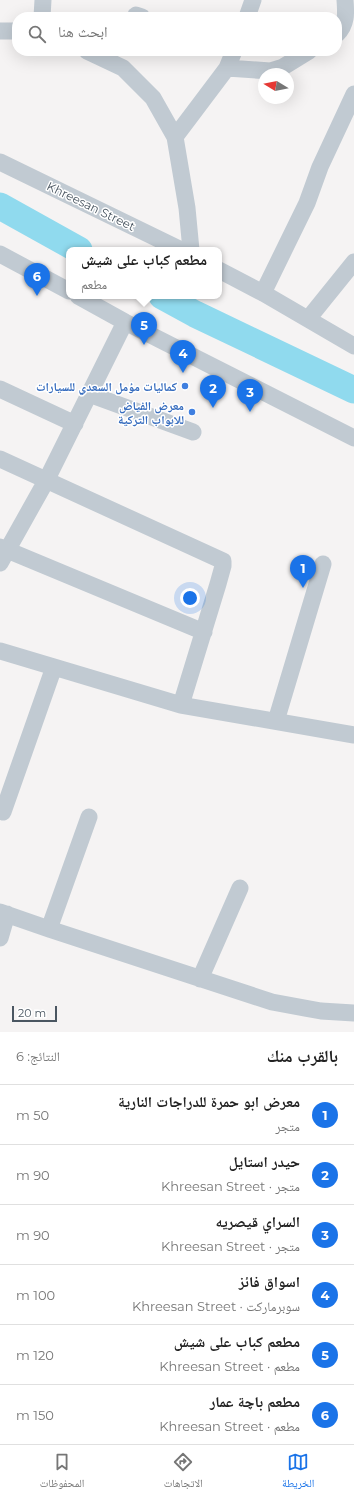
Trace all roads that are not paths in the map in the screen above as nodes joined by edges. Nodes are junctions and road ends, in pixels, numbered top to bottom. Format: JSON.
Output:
{"nodes":[{"id":1,"x":43,"y":0,"type":"edge"},
{"id":2,"x":253,"y":0,"type":"edge"},
{"id":3,"x":345,"y":0,"type":"edge"},
{"id":4,"x":42,"y":12,"type":"edge"},
{"id":5,"x":249,"y":12,"type":"edge"},
{"id":6,"x":342,"y":29,"type":"edge"},
{"id":7,"x":0,"y":31,"type":"edge"},
{"id":8,"x":12,"y":31,"type":"edge"},
{"id":9,"x":98,"y":56,"type":"edge"},
{"id":10,"x":230,"y":56,"type":"edge"},
{"id":11,"x":233,"y":56,"type":"edge"},
{"id":12,"x":301,"y":56,"type":"edge"},
{"id":13,"x":354,"y":94,"type":"edge"},
{"id":14,"x":175,"y":137,"type":"junction"},
{"id":15,"x":0,"y":162,"type":"edge"},
{"id":16,"x":175,"y":247,"type":"edge"},
{"id":17,"x":191,"y":247,"type":"edge"},
{"id":18,"x":0,"y":254,"type":"edge"},
{"id":19,"x":354,"y":262,"type":"edge"},
{"id":20,"x":222,"y":272,"type":"edge"},
{"id":21,"x":66,"y":289,"type":"edge"},
{"id":22,"x":263,"y":293,"type":"junction"},
{"id":23,"x":83,"y":299,"type":"edge"},
{"id":24,"x":308,"y":319,"type":"junction"},
{"id":25,"x":125,"y":322,"type":"junction"},
{"id":26,"x":354,"y":346,"type":"edge"},
{"id":27,"x":0,"y":389,"type":"edge"},
{"id":28,"x":89,"y":394,"type":"junction"},
{"id":29,"x":75,"y":424,"type":"junction"},
{"id":30,"x":193,"y":432,"type":"dead end"},
{"id":31,"x":354,"y":438,"type":"edge"},
{"id":32,"x":0,"y":459,"type":"edge"},
{"id":33,"x":46,"y":481,"type":"junction"},
{"id":34,"x":3,"y":554,"type":"edge"},
{"id":35,"x":322,"y":564,"type":"dead end"},
{"id":36,"x":204,"y":632,"type":"junction"},
{"id":37,"x":0,"y":651,"type":"edge"},
{"id":38,"x":54,"y":667,"type":"junction"},
{"id":39,"x":181,"y":705,"type":"junction"},
{"id":40,"x":276,"y":721,"type":"junction"},
{"id":41,"x":354,"y":735,"type":"edge"},
{"id":42,"x":3,"y":812,"type":"dead end"},
{"id":43,"x":89,"y":817,"type":"dead end"},
{"id":44,"x":240,"y":888,"type":"dead end"},
{"id":45,"x":4,"y":913,"type":"edge"},
{"id":46,"x":50,"y":930,"type":"junction"},
{"id":47,"x":0,"y":938,"type":"edge"},
{"id":48,"x":200,"y":980,"type":"junction"},
{"id":49,"x":354,"y":1013,"type":"edge"}],
"edges":[{"from":1,"to":4,"type":"street"},
{"from":2,"to":5,"type":"street"},
{"from":3,"to":6,"type":"street"},
{"from":7,"to":8,"type":"street"},
{"from":9,"to":14,"type":"street"},
{"from":10,"to":14,"type":"street"},
{"from":11,"to":12,"type":"street"},
{"from":13,"to":22,"type":"street"},
{"from":14,"to":17,"type":"street"},
{"from":15,"to":16,"type":"street","name":"Khreesan Street"},
{"from":18,"to":21,"type":"street"},
{"from":19,"to":24,"type":"street"},
{"from":20,"to":22,"type":"street"},
{"from":22,"to":24,"type":"street"},
{"from":23,"to":25,"type":"street"},
{"from":24,"to":26,"type":"street"},
{"from":25,"to":28,"type":"street"},
{"from":25,"to":31,"type":"street"},
{"from":27,"to":29,"type":"street"},
{"from":28,"to":29,"type":"street"},
{"from":28,"to":30,"type":"street"},
{"from":29,"to":33,"type":"street"},
{"from":32,"to":33,"type":"street"},
{"from":33,"to":34,"type":"street"},
{"from":33,"to":36,"type":"street"},
{"from":34,"to":36,"type":"street"},
{"from":35,"to":40,"type":"street"},
{"from":36,"to":39,"type":"street"},
{"from":37,"to":38,"type":"street"},
{"from":38,"to":39,"type":"street"},
{"from":38,"to":42,"type":"street"},
{"from":39,"to":40,"type":"street"},
{"from":40,"to":41,"type":"street"},
{"from":43,"to":46,"type":"street"},
{"from":44,"to":48,"type":"street"},
{"from":45,"to":46,"type":"street"},
{"from":45,"to":47,"type":"street"},
{"from":46,"to":48,"type":"street"},
{"from":48,"to":49,"type":"street"}]}
